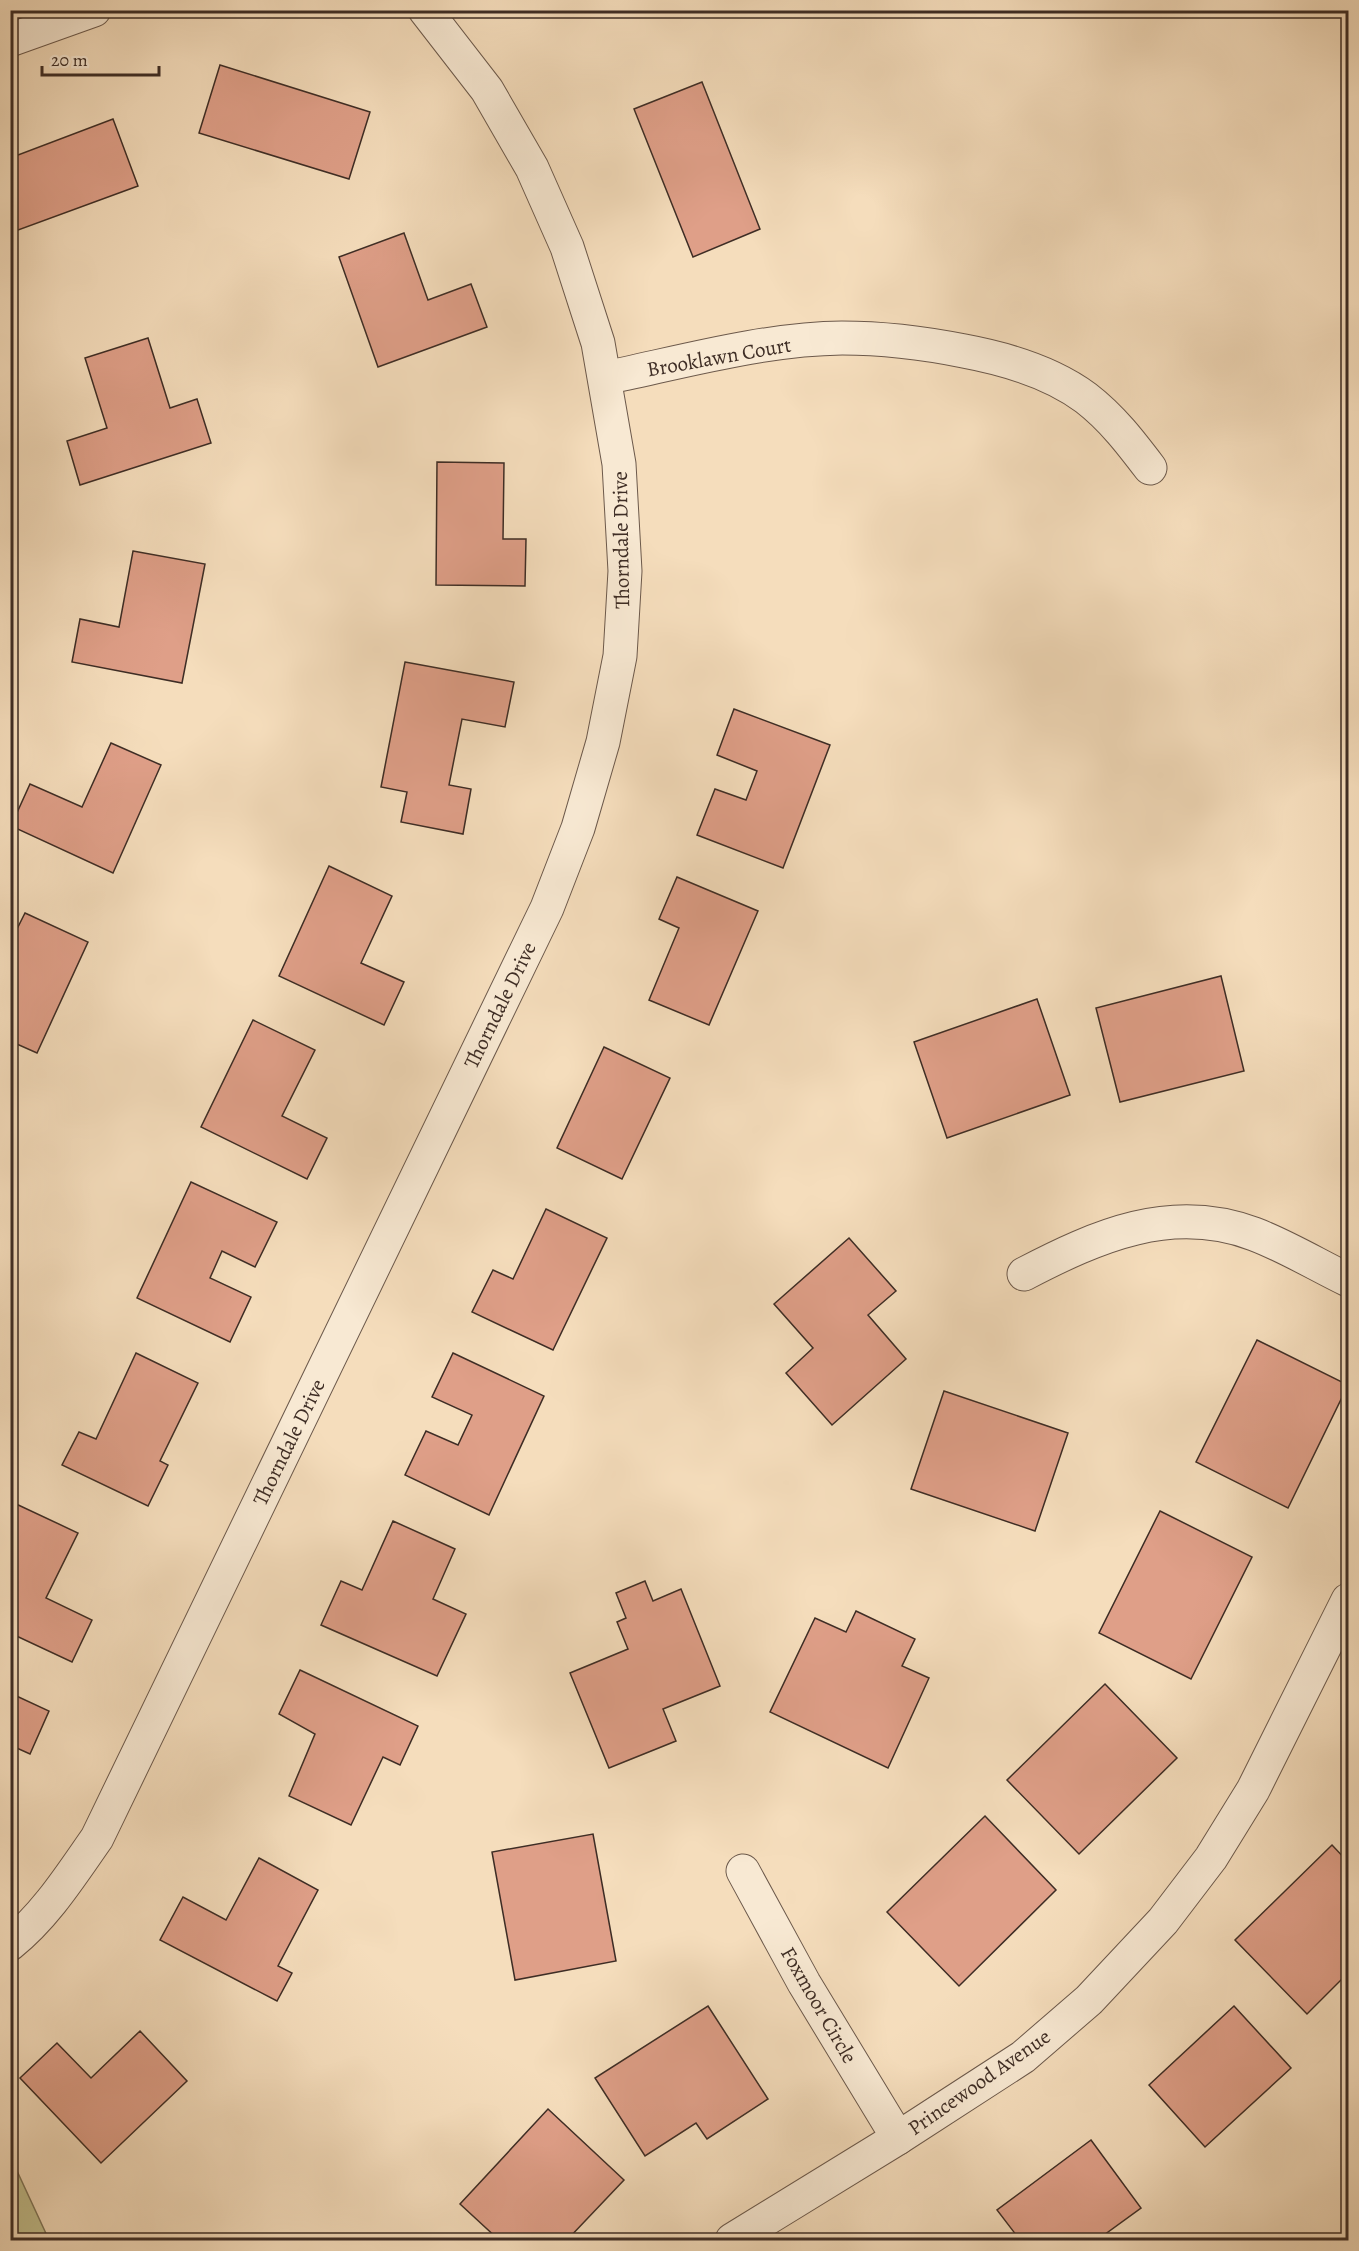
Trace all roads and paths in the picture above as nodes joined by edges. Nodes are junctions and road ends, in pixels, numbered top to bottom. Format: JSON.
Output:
{"nodes":[{"id":1,"x":94,"y":10,"type":"edge"},
{"id":2,"x":425,"y":10,"type":"edge"},
{"id":3,"x":10,"y":40,"type":"edge"},
{"id":4,"x":605,"y":378,"type":"junction"},
{"id":5,"x":1150,"y":468,"type":"dead end"},
{"id":6,"x":1024,"y":1274,"type":"dead end"},
{"id":7,"x":1348,"y":1280,"type":"edge"},
{"id":8,"x":1348,"y":1600,"type":"edge"},
{"id":9,"x":743,"y":1871,"type":"dead end"},
{"id":10,"x":10,"y":1944,"type":"edge"},
{"id":11,"x":898,"y":2138,"type":"junction"},
{"id":12,"x":732,"y":2241,"type":"edge"}],
"edges":[{"from":1,"to":3,"type":"street"},
{"from":2,"to":4,"type":"street","name":"Thorndale Drive"},
{"from":4,"to":5,"type":"street","name":"Brooklawn Court"},
{"from":4,"to":10,"type":"street","name":"Thorndale Drive"},
{"from":6,"to":7,"type":"street"},
{"from":8,"to":11,"type":"street","name":"Princewood Avenue"},
{"from":9,"to":11,"type":"street","name":"Foxmoor Circle"},
{"from":11,"to":12,"type":"street","name":"Princewood Avenue"}]}
